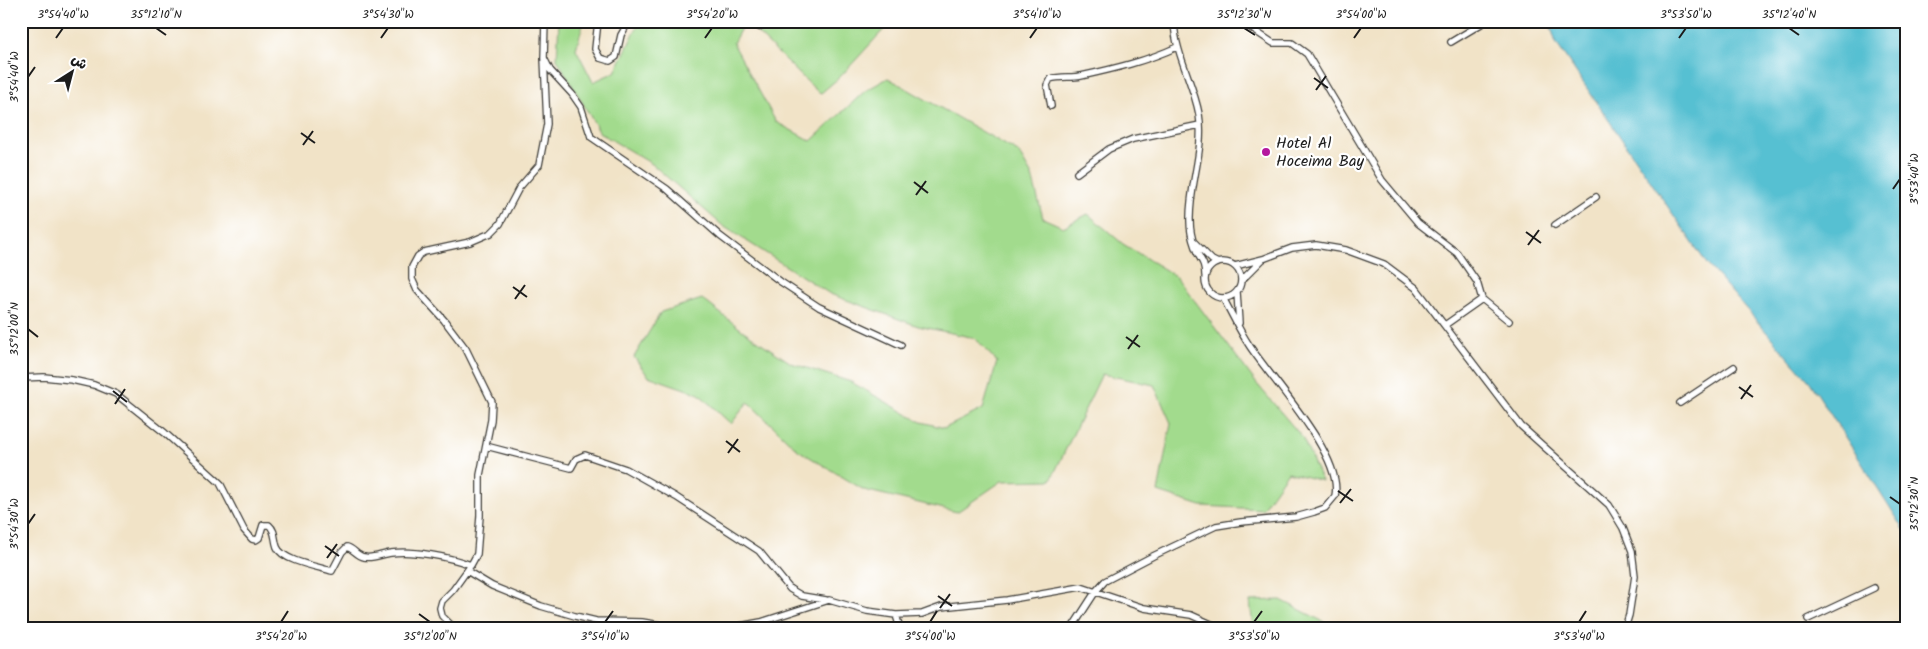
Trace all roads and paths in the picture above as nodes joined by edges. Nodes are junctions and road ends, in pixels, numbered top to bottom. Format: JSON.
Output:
{"nodes":[{"id":1,"x":545,"y":21,"type":"edge"},
{"id":2,"x":598,"y":21,"type":"edge"},
{"id":3,"x":629,"y":21,"type":"edge"},
{"id":4,"x":763,"y":21,"type":"edge"},
{"id":5,"x":1174,"y":21,"type":"edge"},
{"id":6,"x":1244,"y":21,"type":"edge"},
{"id":7,"x":1486,"y":21,"type":"edge"},
{"id":8,"x":759,"y":27,"type":"dead end"},
{"id":9,"x":1452,"y":42,"type":"dead end"},
{"id":10,"x":1177,"y":47,"type":"junction"},
{"id":11,"x":544,"y":58,"type":"junction"},
{"id":12,"x":1052,"y":106,"type":"dead end"},
{"id":13,"x":1200,"y":125,"type":"junction"},
{"id":14,"x":1077,"y":173,"type":"dead end"},
{"id":15,"x":1596,"y":197,"type":"dead end"},
{"id":16,"x":1556,"y":225,"type":"dead end"},
{"id":17,"x":1194,"y":242,"type":"junction"},
{"id":18,"x":1263,"y":259,"type":"junction"},
{"id":19,"x":1218,"y":263,"type":"junction"},
{"id":20,"x":1235,"y":266,"type":"junction"},
{"id":21,"x":1205,"y":275,"type":"junction"},
{"id":22,"x":1241,"y":281,"type":"junction"},
{"id":23,"x":1237,"y":292,"type":"junction"},
{"id":24,"x":1223,"y":298,"type":"junction"},
{"id":25,"x":1482,"y":299,"type":"junction"},
{"id":26,"x":1509,"y":321,"type":"dead end"},
{"id":27,"x":1445,"y":325,"type":"junction"},
{"id":28,"x":1239,"y":328,"type":"junction"},
{"id":29,"x":901,"y":345,"type":"dead end"},
{"id":30,"x":1734,"y":367,"type":"dead end"},
{"id":31,"x":21,"y":378,"type":"edge"},
{"id":32,"x":1680,"y":403,"type":"dead end"},
{"id":33,"x":486,"y":446,"type":"junction"},
{"id":34,"x":471,"y":565,"type":"junction"},
{"id":35,"x":467,"y":571,"type":"junction"},
{"id":36,"x":1874,"y":588,"type":"dead end"},
{"id":37,"x":1096,"y":591,"type":"junction"},
{"id":38,"x":829,"y":600,"type":"junction"},
{"id":39,"x":896,"y":615,"type":"junction"},
{"id":40,"x":1808,"y":619,"type":"dead end"},
{"id":41,"x":454,"y":628,"type":"edge"},
{"id":42,"x":678,"y":628,"type":"edge"},
{"id":43,"x":728,"y":628,"type":"edge"},
{"id":44,"x":900,"y":628,"type":"edge"},
{"id":45,"x":1072,"y":628,"type":"edge"},
{"id":46,"x":1220,"y":628,"type":"edge"},
{"id":47,"x":1625,"y":628,"type":"edge"}],
"edges":[{"from":1,"to":11,"type":"street"},
{"from":2,"to":3,"type":"street"},
{"from":4,"to":8,"type":"street"},
{"from":5,"to":10,"type":"street"},
{"from":6,"to":25,"type":"street"},
{"from":7,"to":9,"type":"street"},
{"from":10,"to":12,"type":"street"},
{"from":10,"to":13,"type":"street"},
{"from":11,"to":29,"type":"street"},
{"from":11,"to":33,"type":"street"},
{"from":13,"to":14,"type":"street"},
{"from":13,"to":17,"type":"street"},
{"from":15,"to":16,"type":"street"},
{"from":17,"to":19,"type":"street"},
{"from":17,"to":21,"type":"street"},
{"from":18,"to":20,"type":"street"},
{"from":18,"to":22,"type":"street"},
{"from":18,"to":27,"type":"street"},
{"from":19,"to":20,"type":"street"},
{"from":19,"to":21,"type":"street"},
{"from":20,"to":22,"type":"street"},
{"from":21,"to":24,"type":"street"},
{"from":22,"to":23,"type":"street"},
{"from":23,"to":24,"type":"street"},
{"from":23,"to":28,"type":"street"},
{"from":24,"to":28,"type":"street"},
{"from":25,"to":26,"type":"street"},
{"from":25,"to":27,"type":"street"},
{"from":27,"to":47,"type":"street"},
{"from":28,"to":37,"type":"street"},
{"from":30,"to":32,"type":"street"},
{"from":31,"to":34,"type":"street"},
{"from":33,"to":34,"type":"street"},
{"from":33,"to":38,"type":"street"},
{"from":34,"to":35,"type":"street"},
{"from":35,"to":41,"type":"street"},
{"from":35,"to":42,"type":"street"},
{"from":36,"to":40,"type":"street"},
{"from":37,"to":39,"type":"street"},
{"from":37,"to":45,"type":"street"},
{"from":37,"to":46,"type":"street"},
{"from":38,"to":39,"type":"street"},
{"from":38,"to":43,"type":"street"},
{"from":39,"to":44,"type":"street"}]}
